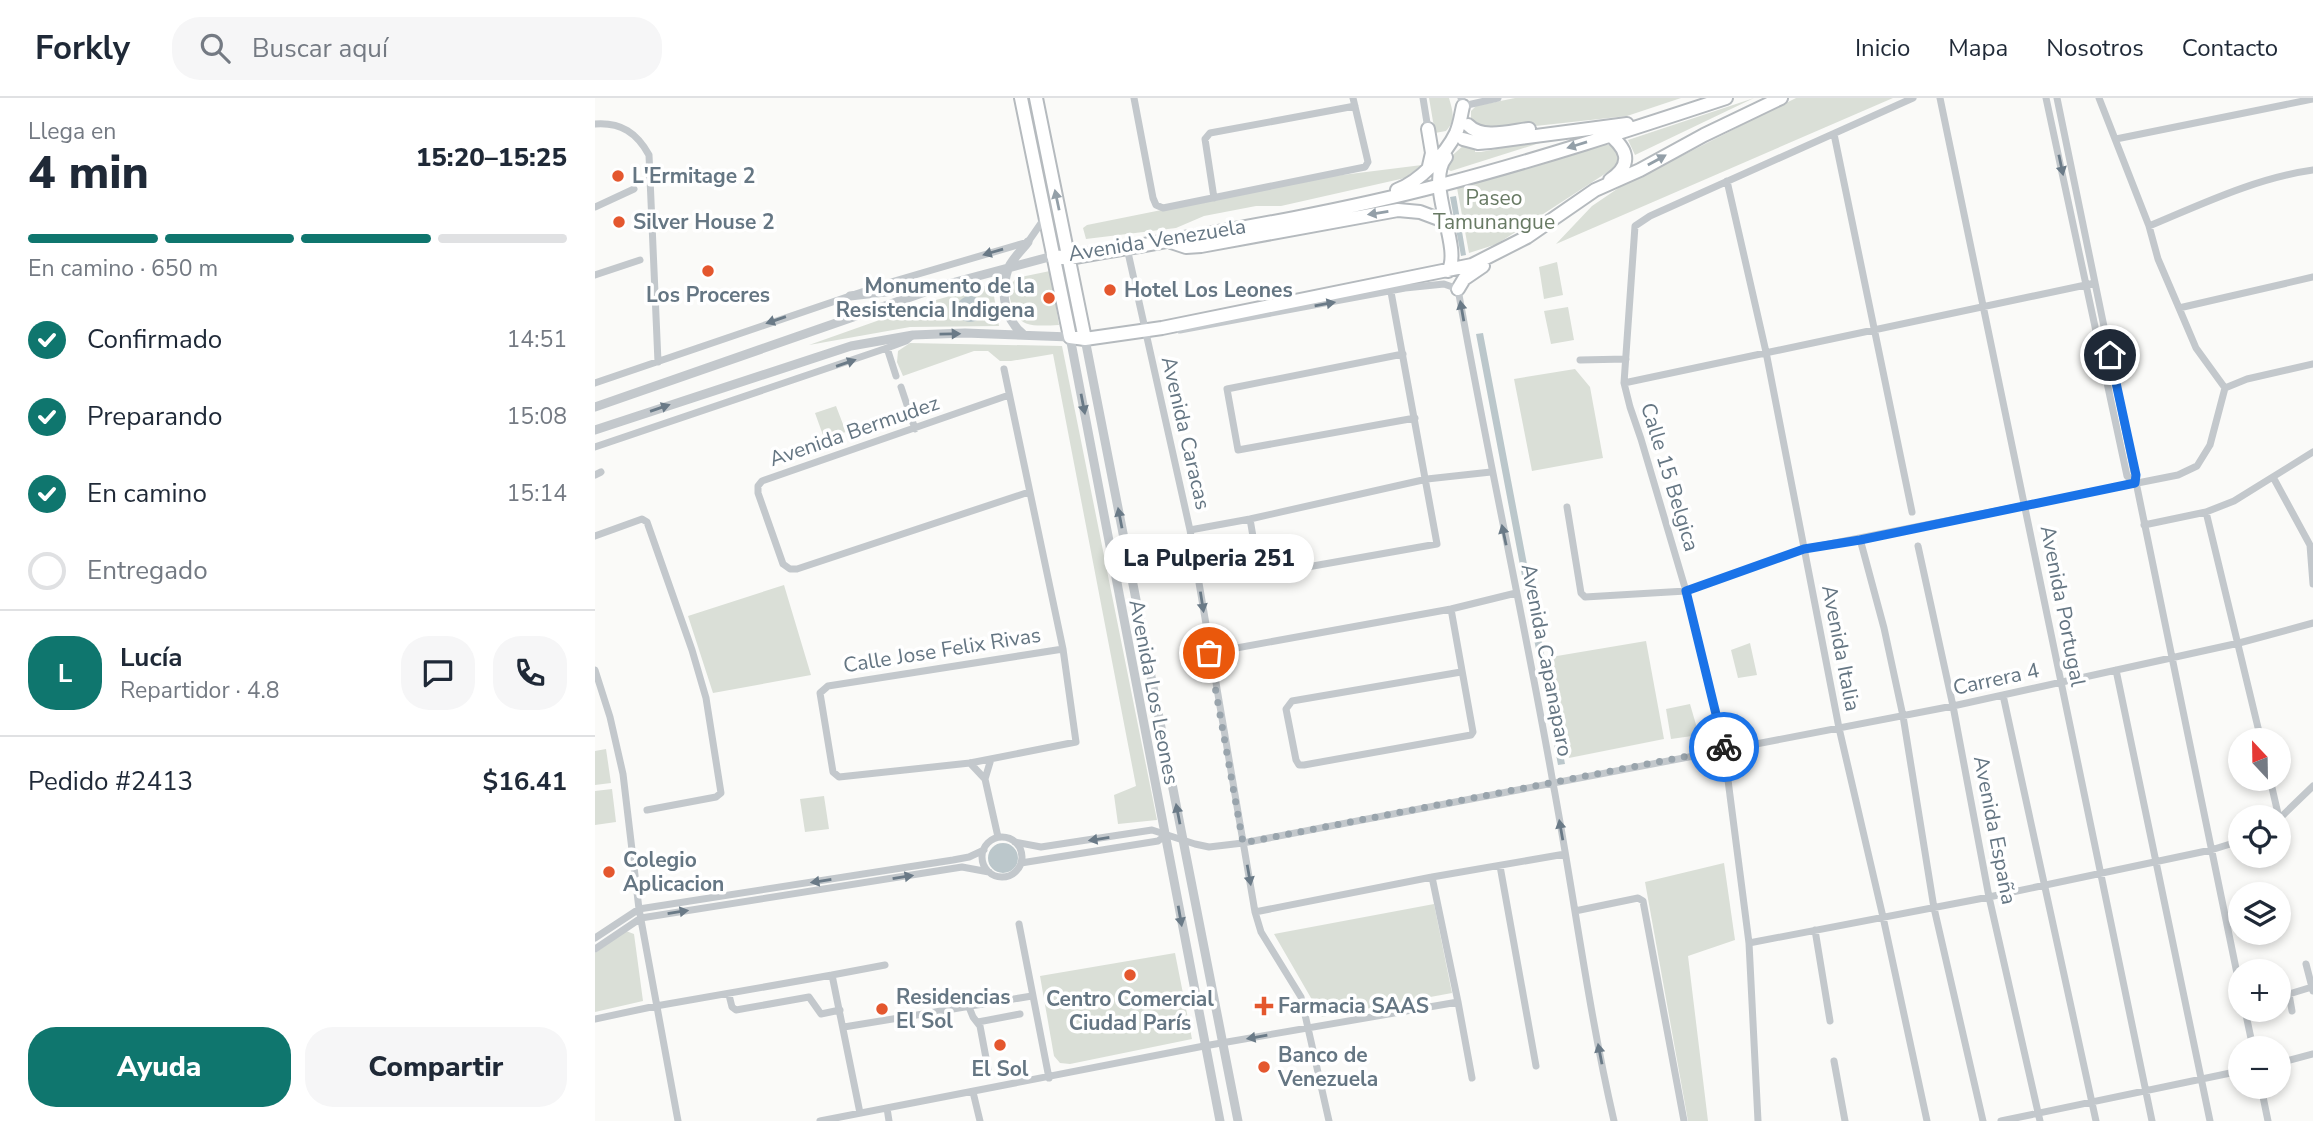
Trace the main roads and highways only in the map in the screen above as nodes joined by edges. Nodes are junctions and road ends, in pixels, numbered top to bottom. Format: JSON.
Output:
{"nodes":[{"id":1,"x":1021,"y":98,"type":"edge"},
{"id":2,"x":1036,"y":98,"type":"edge"},
{"id":3,"x":1726,"y":98,"type":"edge"},
{"id":4,"x":1781,"y":98,"type":"edge"},
{"id":5,"x":1462,"y":102,"type":"edge"},
{"id":6,"x":1666,"y":118,"type":"junction"},
{"id":7,"x":1468,"y":125,"type":"junction"},
{"id":8,"x":1599,"y":127,"type":"junction"},
{"id":9,"x":1585,"y":128,"type":"junction"},
{"id":10,"x":1428,"y":129,"type":"road end"},
{"id":11,"x":1611,"y":135,"type":"junction"},
{"id":12,"x":1463,"y":139,"type":"junction"},
{"id":13,"x":1425,"y":172,"type":"junction"},
{"id":14,"x":1440,"y":186,"type":"junction"},
{"id":15,"x":1595,"y":190,"type":"junction"},
{"id":16,"x":1302,"y":216,"type":"junction"},
{"id":17,"x":1444,"y":221,"type":"junction"},
{"id":18,"x":1169,"y":241,"type":"junction"},
{"id":19,"x":1502,"y":251,"type":"junction"},
{"id":20,"x":1053,"y":256,"type":"junction"},
{"id":21,"x":1070,"y":258,"type":"junction"},
{"id":22,"x":1448,"y":271,"type":"junction"},
{"id":23,"x":1458,"y":289,"type":"road end"},
{"id":24,"x":1085,"y":339,"type":"junction"}],
"edges":[{"from":1,"to":20,"type":"main road","name":"Avenida Los Leones"},
{"from":21,"to":2,"type":"main road","name":"Avenida Los Leones","one_way":true},
{"from":3,"to":6,"type":"main road","name":"Avenida Venezuela"},
{"from":15,"to":4,"type":"main road","one_way":true},
{"from":5,"to":7,"type":"main road"},
{"from":5,"to":13,"type":"main road"},
{"from":6,"to":8,"type":"main road"},
{"from":6,"to":11,"type":"main road","name":"Avenida Venezuela"},
{"from":7,"to":9,"type":"main road"},
{"from":7,"to":12,"type":"main road"},
{"from":8,"to":9,"type":"main road"},
{"from":8,"to":11,"type":"main road"},
{"from":9,"to":12,"type":"main road"},
{"from":10,"to":13,"type":"main road"},
{"from":11,"to":14,"type":"main road","name":"Avenida Venezuela","one_way":true},
{"from":11,"to":15,"type":"main road"},
{"from":12,"to":14,"type":"main road"},
{"from":13,"to":16,"type":"main road"},
{"from":14,"to":16,"type":"main road","name":"Avenida Venezuela"},
{"from":14,"to":17,"type":"main road"},
{"from":15,"to":19,"type":"main road"},
{"from":16,"to":18,"type":"main road","name":"Avenida Venezuela"},
{"from":17,"to":18,"type":"main road","one_way":true},
{"from":17,"to":22,"type":"main road"},
{"from":18,"to":21,"type":"main road","name":"Avenida Venezuela"},
{"from":19,"to":22,"type":"main road"},
{"from":19,"to":23,"type":"main road"},
{"from":20,"to":21,"type":"main road","name":"Avenida Venezuela"},
{"from":20,"to":24,"type":"main road","name":"Avenida Los Leones"},
{"from":21,"to":24,"type":"main road","name":"Avenida Los Leones"},
{"from":22,"to":24,"type":"main road"}]}
